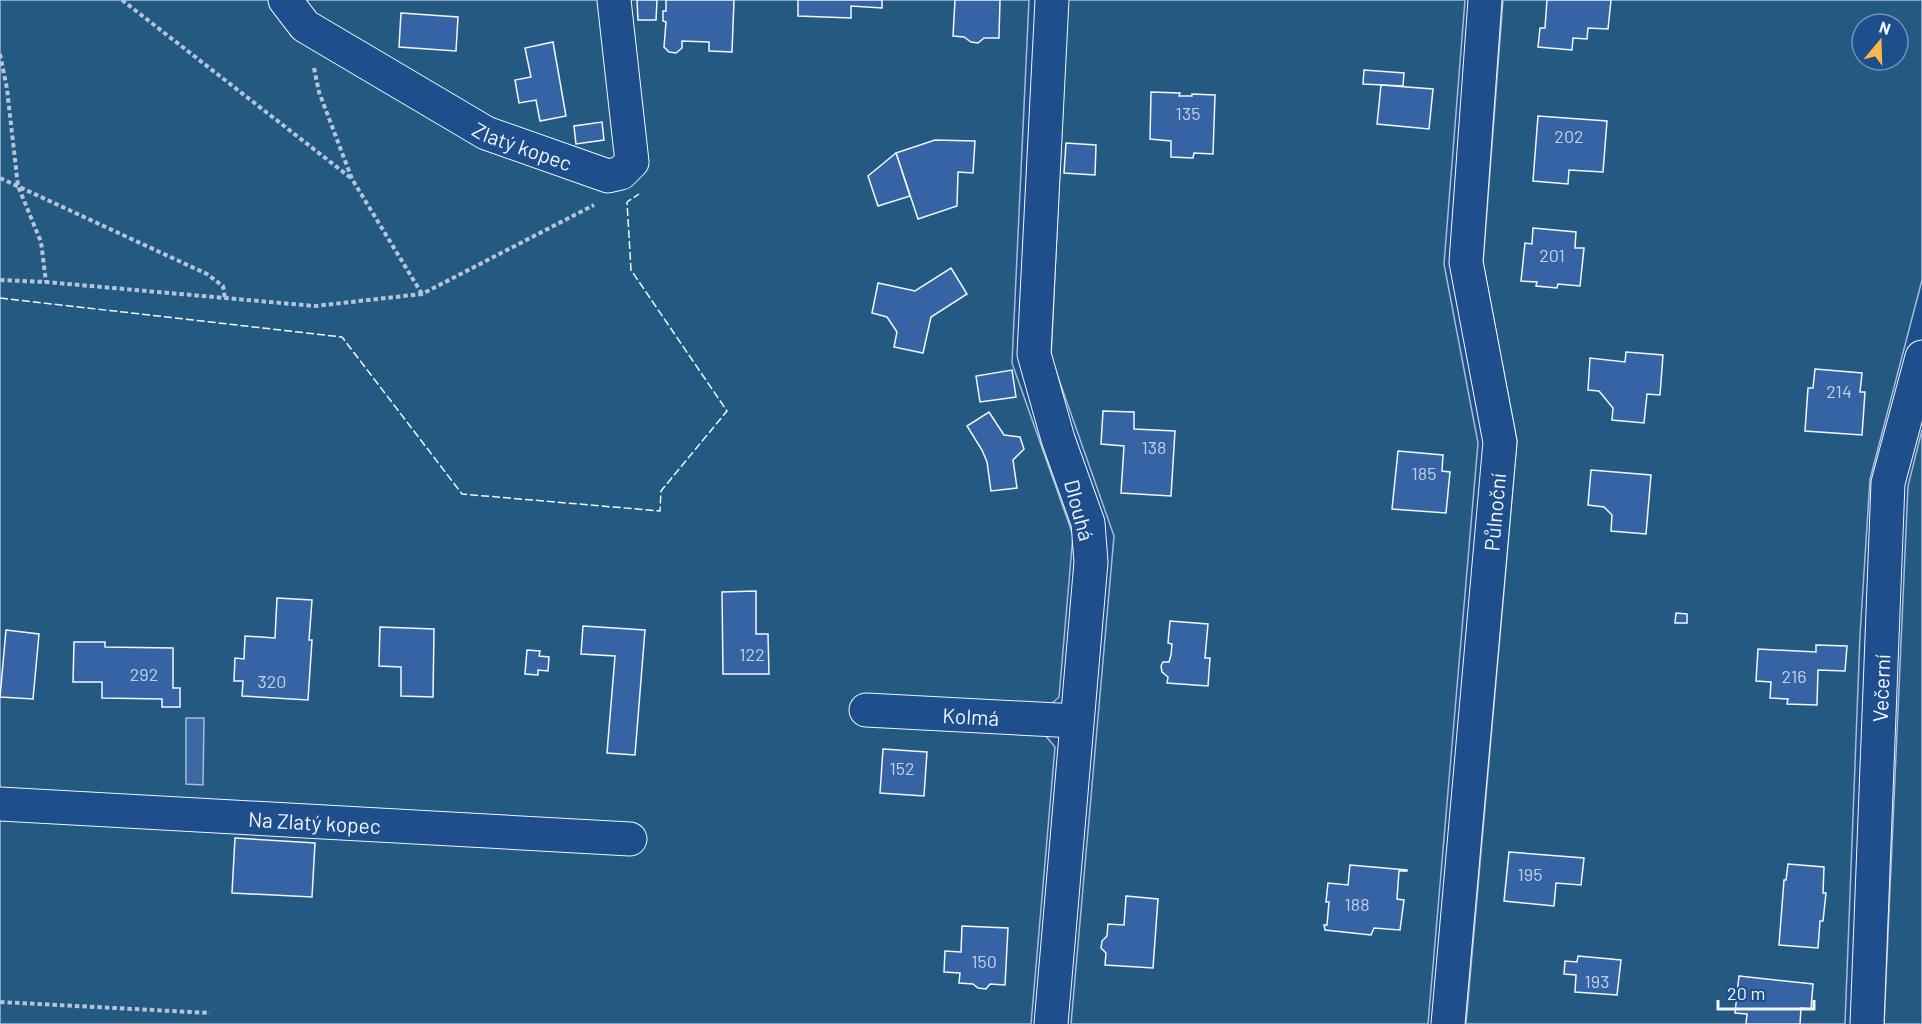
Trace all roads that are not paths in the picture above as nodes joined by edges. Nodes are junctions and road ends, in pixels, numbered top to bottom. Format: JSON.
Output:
{"nodes":[{"id":1,"x":614,"y":0,"type":"edge"},
{"id":2,"x":1052,"y":0,"type":"edge"},
{"id":3,"x":1485,"y":0,"type":"edge"},
{"id":4,"x":294,"y":9,"type":"edge"},
{"id":5,"x":1922,"y":357,"type":"edge"},
{"id":6,"x":866,"y":710,"type":"dead end"},
{"id":7,"x":1076,"y":721,"type":"junction"},
{"id":8,"x":0,"y":804,"type":"edge"},
{"id":9,"x":630,"y":839,"type":"dead end"},
{"id":10,"x":1051,"y":1024,"type":"edge"},
{"id":11,"x":1448,"y":1024,"type":"edge"},
{"id":12,"x":1867,"y":1024,"type":"edge"}],
"edges":[{"from":1,"to":4,"type":"street","name":"Zlatý kopec"},
{"from":2,"to":7,"type":"street","name":"Dlouhá"},
{"from":3,"to":11,"type":"street","name":"Půlnoční"},
{"from":5,"to":12,"type":"street","name":"Večerní"},
{"from":6,"to":7,"type":"street","name":"Kolmá"},
{"from":7,"to":10,"type":"street","name":"Dlouhá"},
{"from":8,"to":9,"type":"street","name":"Na Zlatý kopec"}]}
